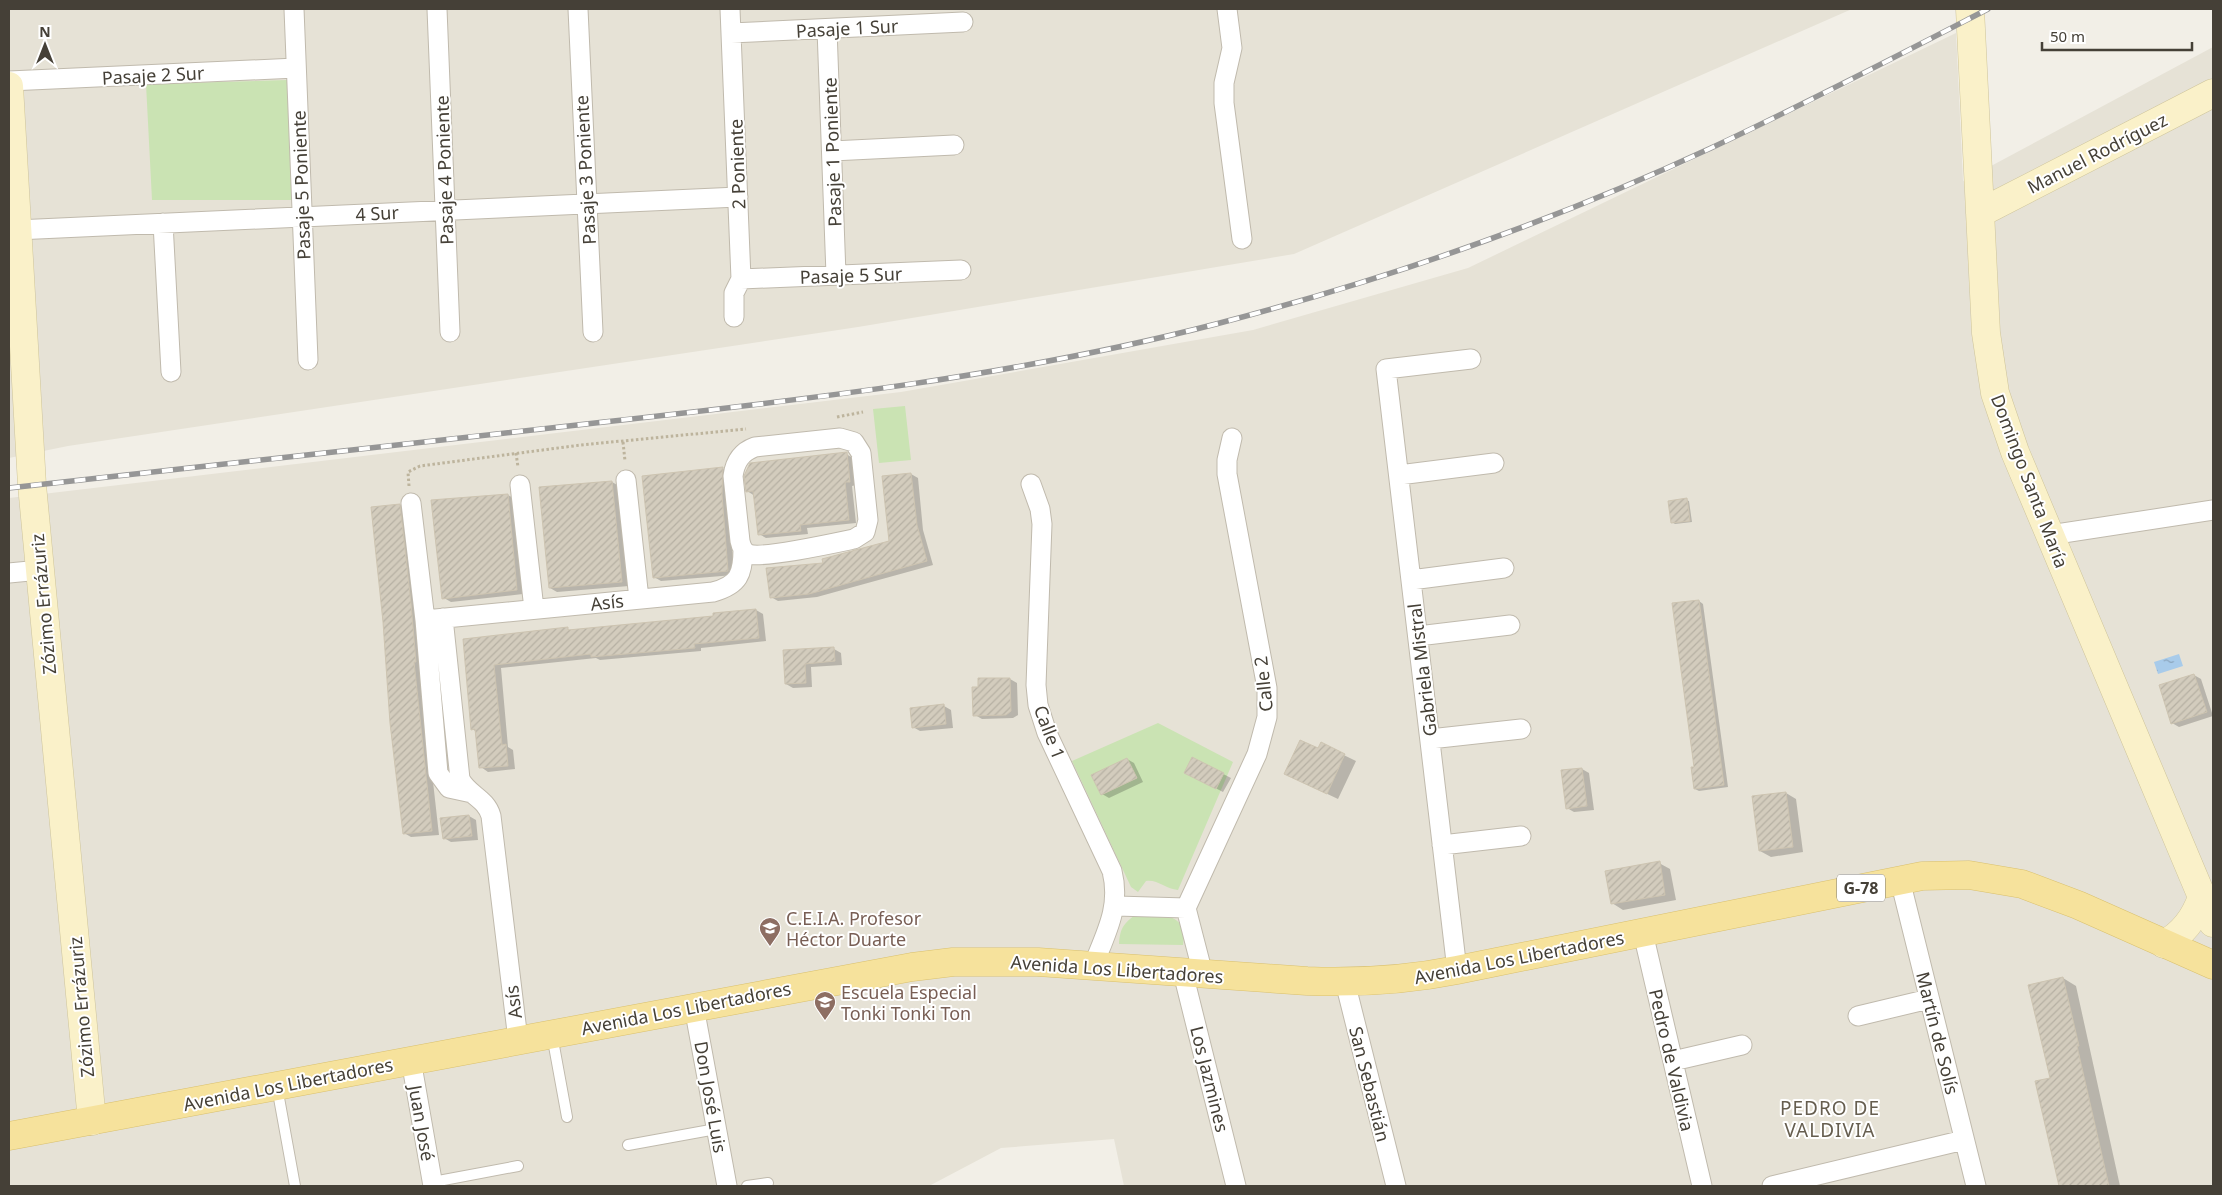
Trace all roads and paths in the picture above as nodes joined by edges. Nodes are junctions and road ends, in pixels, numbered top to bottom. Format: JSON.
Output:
{"nodes":[{"id":1,"x":294,"y":9,"type":"edge"},
{"id":2,"x":437,"y":9,"type":"edge"},
{"id":3,"x":578,"y":9,"type":"edge"},
{"id":4,"x":730,"y":9,"type":"edge"},
{"id":5,"x":1227,"y":9,"type":"edge"},
{"id":6,"x":1970,"y":9,"type":"edge"},
{"id":7,"x":963,"y":22,"type":"dead end"},
{"id":8,"x":827,"y":29,"type":"junction"},
{"id":9,"x":732,"y":34,"type":"junction"},
{"id":10,"x":296,"y":68,"type":"junction"},
{"id":11,"x":9,"y":81,"type":"edge"},
{"id":12,"x":9,"y":86,"type":"edge"},
{"id":13,"x":2213,"y":93,"type":"edge"},
{"id":14,"x":954,"y":145,"type":"dead end"},
{"id":15,"x":832,"y":151,"type":"junction"},
{"id":16,"x":738,"y":197,"type":"junction"},
{"id":17,"x":587,"y":204,"type":"junction"},
{"id":18,"x":445,"y":210,"type":"junction"},
{"id":19,"x":1980,"y":213,"type":"junction"},
{"id":20,"x":302,"y":217,"type":"junction"},
{"id":21,"x":163,"y":223,"type":"junction"},
{"id":22,"x":16,"y":230,"type":"junction"},
{"id":23,"x":1242,"y":239,"type":"dead end"},
{"id":24,"x":961,"y":270,"type":"dead end"},
{"id":25,"x":836,"y":275,"type":"junction"},
{"id":26,"x":742,"y":279,"type":"junction"},
{"id":27,"x":734,"y":317,"type":"dead end"},
{"id":28,"x":450,"y":332,"type":"dead end"},
{"id":29,"x":593,"y":332,"type":"dead end"},
{"id":30,"x":1470,"y":359,"type":"dead end"},
{"id":31,"x":308,"y":360,"type":"dead end"},
{"id":32,"x":170,"y":372,"type":"dead end"},
{"id":33,"x":863,"y":412,"type":"dead end"},
{"id":34,"x":835,"y":418,"type":"dead end"},
{"id":35,"x":751,"y":428,"type":"dead end"},
{"id":36,"x":1232,"y":438,"type":"dead end"},
{"id":37,"x":1494,"y":463,"type":"dead end"},
{"id":38,"x":408,"y":472,"type":"dead end"},
{"id":39,"x":1399,"y":475,"type":"junction"},
{"id":40,"x":626,"y":480,"type":"dead end"},
{"id":41,"x":1031,"y":484,"type":"dead end"},
{"id":42,"x":520,"y":485,"type":"dead end"},
{"id":43,"x":411,"y":503,"type":"dead end"},
{"id":44,"x":2213,"y":510,"type":"edge"},
{"id":45,"x":2050,"y":535,"type":"junction"},
{"id":46,"x":743,"y":550,"type":"junction"},
{"id":47,"x":1504,"y":568,"type":"dead end"},
{"id":48,"x":40,"y":570,"type":"junction"},
{"id":49,"x":9,"y":573,"type":"edge"},
{"id":50,"x":1411,"y":580,"type":"junction"},
{"id":51,"x":640,"y":599,"type":"junction"},
{"id":52,"x":534,"y":609,"type":"junction"},
{"id":53,"x":434,"y":619,"type":"junction"},
{"id":54,"x":1510,"y":625,"type":"dead end"},
{"id":55,"x":1418,"y":636,"type":"junction"},
{"id":56,"x":1521,"y":729,"type":"dead end"},
{"id":57,"x":1430,"y":739,"type":"junction"},
{"id":58,"x":1521,"y":836,"type":"dead end"},
{"id":59,"x":1442,"y":845,"type":"junction"},
{"id":60,"x":1900,"y":880,"type":"junction"},
{"id":61,"x":2202,"y":897,"type":"junction"},
{"id":62,"x":1116,"y":906,"type":"junction"},
{"id":63,"x":1186,"y":908,"type":"junction"},
{"id":64,"x":2213,"y":923,"type":"edge"},
{"id":65,"x":1643,"y":933,"type":"junction"},
{"id":66,"x":2164,"y":944,"type":"junction"},
{"id":67,"x":2213,"y":965,"type":"edge"},
{"id":68,"x":1093,"y":966,"type":"junction"},
{"id":69,"x":1458,"y":970,"type":"junction"},
{"id":70,"x":1193,"y":973,"type":"junction"},
{"id":71,"x":1346,"y":982,"type":"junction"},
{"id":72,"x":1930,"y":999,"type":"junction"},
{"id":73,"x":694,"y":1007,"type":"junction"},
{"id":74,"x":1858,"y":1016,"type":"dead end"},
{"id":75,"x":552,"y":1034,"type":"junction"},
{"id":76,"x":518,"y":1040,"type":"junction"},
{"id":77,"x":1742,"y":1045,"type":"dead end"},
{"id":78,"x":411,"y":1060,"type":"junction"},
{"id":79,"x":1673,"y":1061,"type":"junction"},
{"id":80,"x":276,"y":1086,"type":"junction"},
{"id":81,"x":567,"y":1117,"type":"dead end"},
{"id":82,"x":92,"y":1121,"type":"junction"},
{"id":83,"x":716,"y":1129,"type":"junction"},
{"id":84,"x":9,"y":1136,"type":"edge"},
{"id":85,"x":1964,"y":1140,"type":"junction"},
{"id":86,"x":628,"y":1145,"type":"dead end"},
{"id":87,"x":518,"y":1166,"type":"dead end"},
{"id":88,"x":768,"y":1183,"type":"dead end"},
{"id":89,"x":433,"y":1184,"type":"edge"},
{"id":90,"x":296,"y":1186,"type":"edge"},
{"id":91,"x":727,"y":1186,"type":"edge"},
{"id":92,"x":748,"y":1186,"type":"edge"},
{"id":93,"x":1236,"y":1186,"type":"edge"},
{"id":94,"x":1396,"y":1186,"type":"edge"},
{"id":95,"x":1702,"y":1186,"type":"edge"},
{"id":96,"x":1772,"y":1186,"type":"edge"},
{"id":97,"x":1976,"y":1186,"type":"edge"}],
"edges":[{"from":1,"to":10,"type":"street","name":"Pasaje 5 Poniente"},
{"from":2,"to":18,"type":"street","name":"Pasaje 4 Poniente"},
{"from":3,"to":17,"type":"street","name":"Pasaje 3 Poniente"},
{"from":4,"to":9,"type":"street","name":"2 Poniente"},
{"from":5,"to":23,"type":"street"},
{"from":6,"to":19,"type":"street","name":"Domingo Santa María"},
{"from":7,"to":8,"type":"street","name":"Pasaje 1 Sur"},
{"from":8,"to":9,"type":"street","name":"Pasaje 1 Sur"},
{"from":8,"to":15,"type":"street","name":"Pasaje 1 Poniente"},
{"from":9,"to":16,"type":"street","name":"2 Poniente"},
{"from":10,"to":11,"type":"street","name":"Pasaje 2 Sur"},
{"from":10,"to":20,"type":"street","name":"Pasaje 5 Poniente"},
{"from":12,"to":22,"type":"street","name":"Zózimo Errázuriz"},
{"from":13,"to":19,"type":"street","name":"Manuel Rodríguez"},
{"from":14,"to":15,"type":"street"},
{"from":15,"to":25,"type":"street","name":"Pasaje 1 Poniente"},
{"from":16,"to":17,"type":"street","name":"4 Sur"},
{"from":16,"to":26,"type":"street","name":"2 Poniente"},
{"from":17,"to":18,"type":"street","name":"4 Sur"},
{"from":17,"to":29,"type":"street","name":"Pasaje 3 Poniente"},
{"from":18,"to":20,"type":"street","name":"4 Sur"},
{"from":18,"to":28,"type":"street","name":"Pasaje 4 Poniente"},
{"from":19,"to":45,"type":"street","name":"Domingo Santa María"},
{"from":20,"to":21,"type":"street","name":"4 Sur"},
{"from":20,"to":31,"type":"street","name":"Pasaje 5 Poniente"},
{"from":21,"to":22,"type":"street","name":"4 Sur"},
{"from":21,"to":32,"type":"street"},
{"from":22,"to":48,"type":"street","name":"Zózimo Errázuriz"},
{"from":24,"to":25,"type":"street","name":"Pasaje 5 Sur"},
{"from":25,"to":26,"type":"street","name":"Pasaje 5 Sur"},
{"from":26,"to":27,"type":"street","name":"2 Poniente"},
{"from":30,"to":39,"type":"street","name":"Gabriela Mistral"},
{"from":33,"to":34,"type":"path"},
{"from":35,"to":38,"type":"path"},
{"from":36,"to":63,"type":"street","name":"Calle 2"},
{"from":37,"to":39,"type":"street"},
{"from":39,"to":50,"type":"street","name":"Gabriela Mistral"},
{"from":40,"to":51,"type":"street"},
{"from":41,"to":62,"type":"street","name":"Calle 1"},
{"from":42,"to":52,"type":"street"},
{"from":43,"to":53,"type":"street"},
{"from":44,"to":45,"type":"street"},
{"from":45,"to":61,"type":"street","name":"Domingo Santa María"},
{"from":46,"to":46,"type":"street"},
{"from":46,"to":51,"type":"street","name":"Asís"},
{"from":47,"to":50,"type":"street"},
{"from":48,"to":49,"type":"street"},
{"from":48,"to":82,"type":"street","name":"Zózimo Errázuriz"},
{"from":50,"to":55,"type":"street","name":"Gabriela Mistral"},
{"from":51,"to":52,"type":"street","name":"Asís"},
{"from":52,"to":53,"type":"street","name":"Asís"},
{"from":53,"to":76,"type":"street","name":"Asís"},
{"from":54,"to":55,"type":"street"},
{"from":55,"to":57,"type":"street","name":"Gabriela Mistral"},
{"from":56,"to":57,"type":"street"},
{"from":57,"to":59,"type":"street","name":"Gabriela Mistral"},
{"from":58,"to":59,"type":"street"},
{"from":59,"to":69,"type":"street","name":"Gabriela Mistral"},
{"from":60,"to":65,"type":"main road","name":"Avenida Los Libertadores","number":"G-78"},
{"from":60,"to":66,"type":"main road","name":"Avenida Los Libertadores","number":"G-78"},
{"from":60,"to":72,"type":"street","name":"Martín de Solís"},
{"from":61,"to":64,"type":"street","name":"Domingo Santa María"},
{"from":61,"to":66,"type":"street"},
{"from":62,"to":63,"type":"street"},
{"from":62,"to":68,"type":"street","name":"Calle 1"},
{"from":63,"to":70,"type":"street"},
{"from":65,"to":69,"type":"main road","name":"Avenida Los Libertadores","number":"G-78"},
{"from":65,"to":79,"type":"street","name":"Pedro de Valdivia"},
{"from":66,"to":67,"type":"main road","name":"Avenida Los Libertadores","number":"G-78"},
{"from":68,"to":70,"type":"main road","name":"Avenida Los Libertadores","number":"G-78"},
{"from":68,"to":73,"type":"main road","name":"Avenida Los Libertadores","number":"G-78"},
{"from":69,"to":71,"type":"main road","name":"Avenida Los Libertadores","number":"G-78"},
{"from":70,"to":71,"type":"main road","name":"Avenida Los Libertadores","number":"G-78"},
{"from":70,"to":93,"type":"street","name":"Los Jazmines"},
{"from":71,"to":94,"type":"street","name":"San Sebastián"},
{"from":72,"to":74,"type":"street"},
{"from":72,"to":85,"type":"street","name":"Martín de Solís"},
{"from":73,"to":75,"type":"main road","name":"Avenida Los Libertadores","number":"G-78"},
{"from":73,"to":83,"type":"street","name":"Don José Luis"},
{"from":75,"to":76,"type":"main road","name":"Avenida Los Libertadores","number":"G-78"},
{"from":75,"to":81,"type":"lane"},
{"from":76,"to":78,"type":"main road","name":"Avenida Los Libertadores","number":"G-78"},
{"from":77,"to":79,"type":"street"},
{"from":78,"to":80,"type":"main road","name":"Avenida Los Libertadores","number":"G-78"},
{"from":78,"to":89,"type":"street","name":"Juan José"},
{"from":79,"to":95,"type":"street","name":"Pedro de Valdivia"},
{"from":80,"to":82,"type":"main road","name":"Avenida Los Libertadores","number":"G-78"},
{"from":80,"to":90,"type":"lane"},
{"from":82,"to":84,"type":"main road","name":"Avenida Los Libertadores","number":"G-78"},
{"from":83,"to":86,"type":"lane"},
{"from":83,"to":91,"type":"street","name":"Don José Luis"},
{"from":85,"to":96,"type":"street"},
{"from":85,"to":97,"type":"street","name":"Martín de Solís"},
{"from":87,"to":89,"type":"lane"},
{"from":88,"to":92,"type":"lane"}]}
